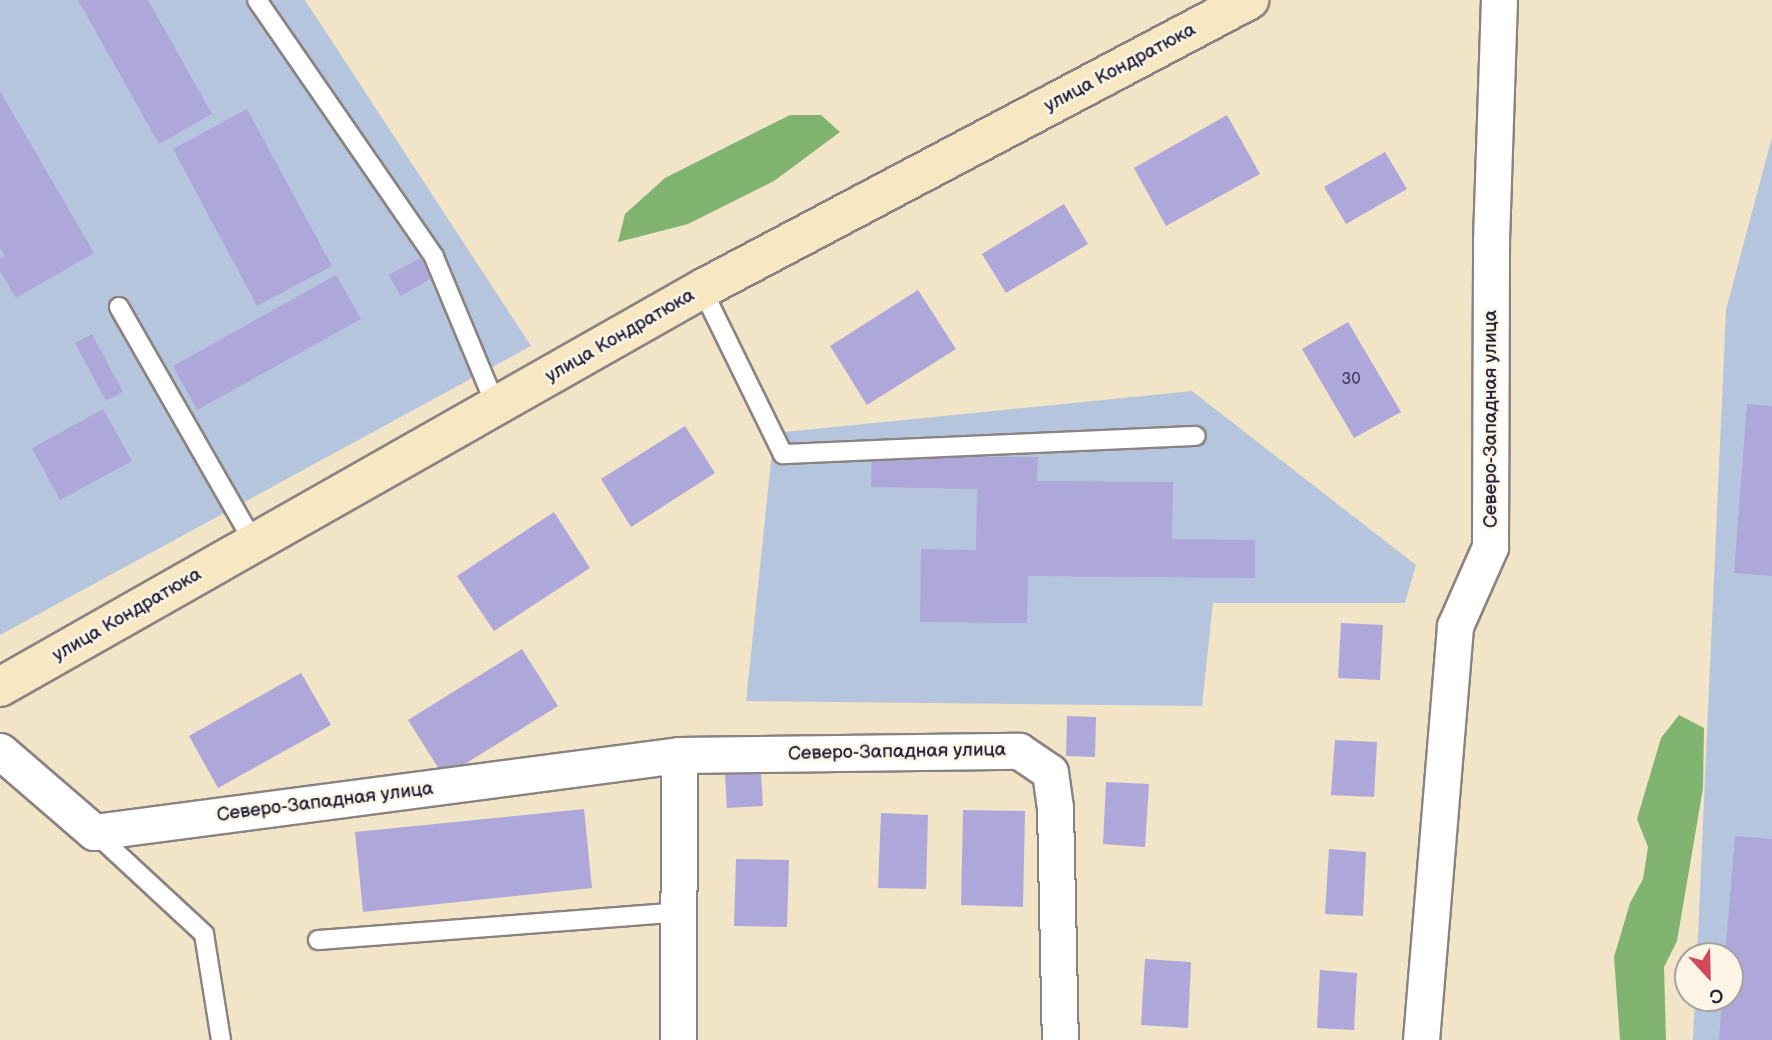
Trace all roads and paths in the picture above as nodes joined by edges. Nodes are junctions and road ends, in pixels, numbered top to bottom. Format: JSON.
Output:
{"nodes":[{"id":1,"x":257,"y":0,"type":"edge"},
{"id":2,"x":1499,"y":0,"type":"edge"},
{"id":3,"x":1237,"y":3,"type":"edge"},
{"id":4,"x":702,"y":289,"type":"junction"},
{"id":5,"x":118,"y":307,"type":"dead end"},
{"id":6,"x":496,"y":406,"type":"junction"},
{"id":7,"x":1196,"y":436,"type":"dead end"},
{"id":8,"x":254,"y":543,"type":"junction"},
{"id":9,"x":0,"y":687,"type":"edge"},
{"id":10,"x":0,"y":751,"type":"edge"},
{"id":11,"x":679,"y":755,"type":"junction"},
{"id":12,"x":94,"y":832,"type":"junction"},
{"id":13,"x":680,"y":912,"type":"junction"},
{"id":14,"x":318,"y":940,"type":"dead end"},
{"id":15,"x":221,"y":1040,"type":"edge"},
{"id":16,"x":678,"y":1040,"type":"edge"},
{"id":17,"x":1060,"y":1040,"type":"edge"},
{"id":18,"x":1421,"y":1040,"type":"edge"}],
"edges":[{"from":1,"to":6,"type":"lane"},
{"from":2,"to":18,"type":"street","name":"Северо-Западная улица"},
{"from":3,"to":4,"type":"main road","name":"улица Кондратюка"},
{"from":4,"to":6,"type":"main road","name":"улица Кондратюка"},
{"from":4,"to":7,"type":"lane"},
{"from":5,"to":8,"type":"lane"},
{"from":6,"to":8,"type":"main road","name":"улица Кондратюка"},
{"from":8,"to":9,"type":"main road","name":"улица Кондратюка"},
{"from":10,"to":12,"type":"street"},
{"from":11,"to":12,"type":"street","name":"Северо-Западная улица"},
{"from":11,"to":13,"type":"street"},
{"from":11,"to":17,"type":"street","name":"Северо-Западная улица"},
{"from":12,"to":15,"type":"lane"},
{"from":13,"to":14,"type":"lane"},
{"from":13,"to":16,"type":"street"}]}
